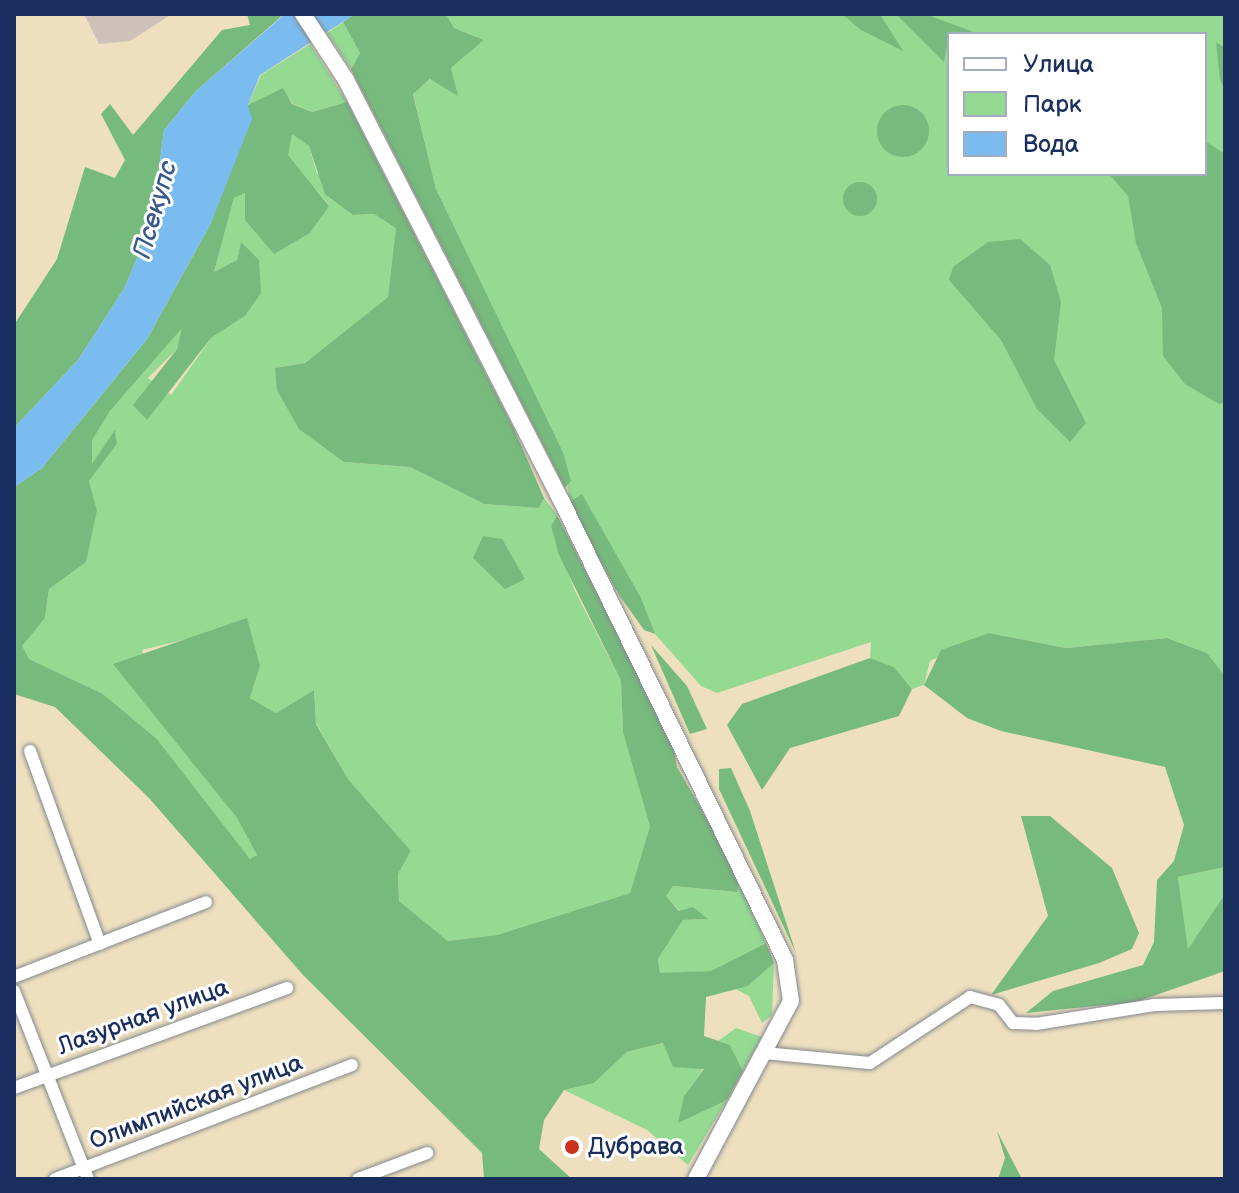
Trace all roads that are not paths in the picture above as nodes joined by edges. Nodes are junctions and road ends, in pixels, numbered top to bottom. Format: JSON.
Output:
{"nodes":[{"id":1,"x":303,"y":14,"type":"edge"},
{"id":2,"x":30,"y":751,"type":"dead end"},
{"id":3,"x":206,"y":902,"type":"dead end"},
{"id":4,"x":100,"y":944,"type":"junction"},
{"id":5,"x":14,"y":977,"type":"edge"},
{"id":6,"x":287,"y":988,"type":"dead end"},
{"id":7,"x":14,"y":991,"type":"edge"},
{"id":8,"x":1225,"y":1003,"type":"edge"},
{"id":9,"x":764,"y":1053,"type":"junction"},
{"id":10,"x":352,"y":1065,"type":"dead end"},
{"id":11,"x":47,"y":1075,"type":"junction"},
{"id":12,"x":14,"y":1088,"type":"edge"},
{"id":13,"x":427,"y":1153,"type":"dead end"},
{"id":14,"x":86,"y":1174,"type":"edge"},
{"id":15,"x":55,"y":1179,"type":"edge"},
{"id":16,"x":358,"y":1179,"type":"edge"},
{"id":17,"x":696,"y":1179,"type":"edge"}],
"edges":[{"from":1,"to":9,"type":"main road"},
{"from":2,"to":4,"type":"street"},
{"from":3,"to":4,"type":"street"},
{"from":4,"to":5,"type":"street"},
{"from":6,"to":11,"type":"street","name":"Лазурная улица"},
{"from":7,"to":11,"type":"street"},
{"from":8,"to":9,"type":"street"},
{"from":9,"to":17,"type":"main road"},
{"from":10,"to":14,"type":"street","name":"Олимпийская улица"},
{"from":11,"to":12,"type":"street","name":"Лазурная улица"},
{"from":11,"to":14,"type":"street"},
{"from":13,"to":16,"type":"street"},
{"from":14,"to":15,"type":"street","name":"Олимпийская улица"}]}
